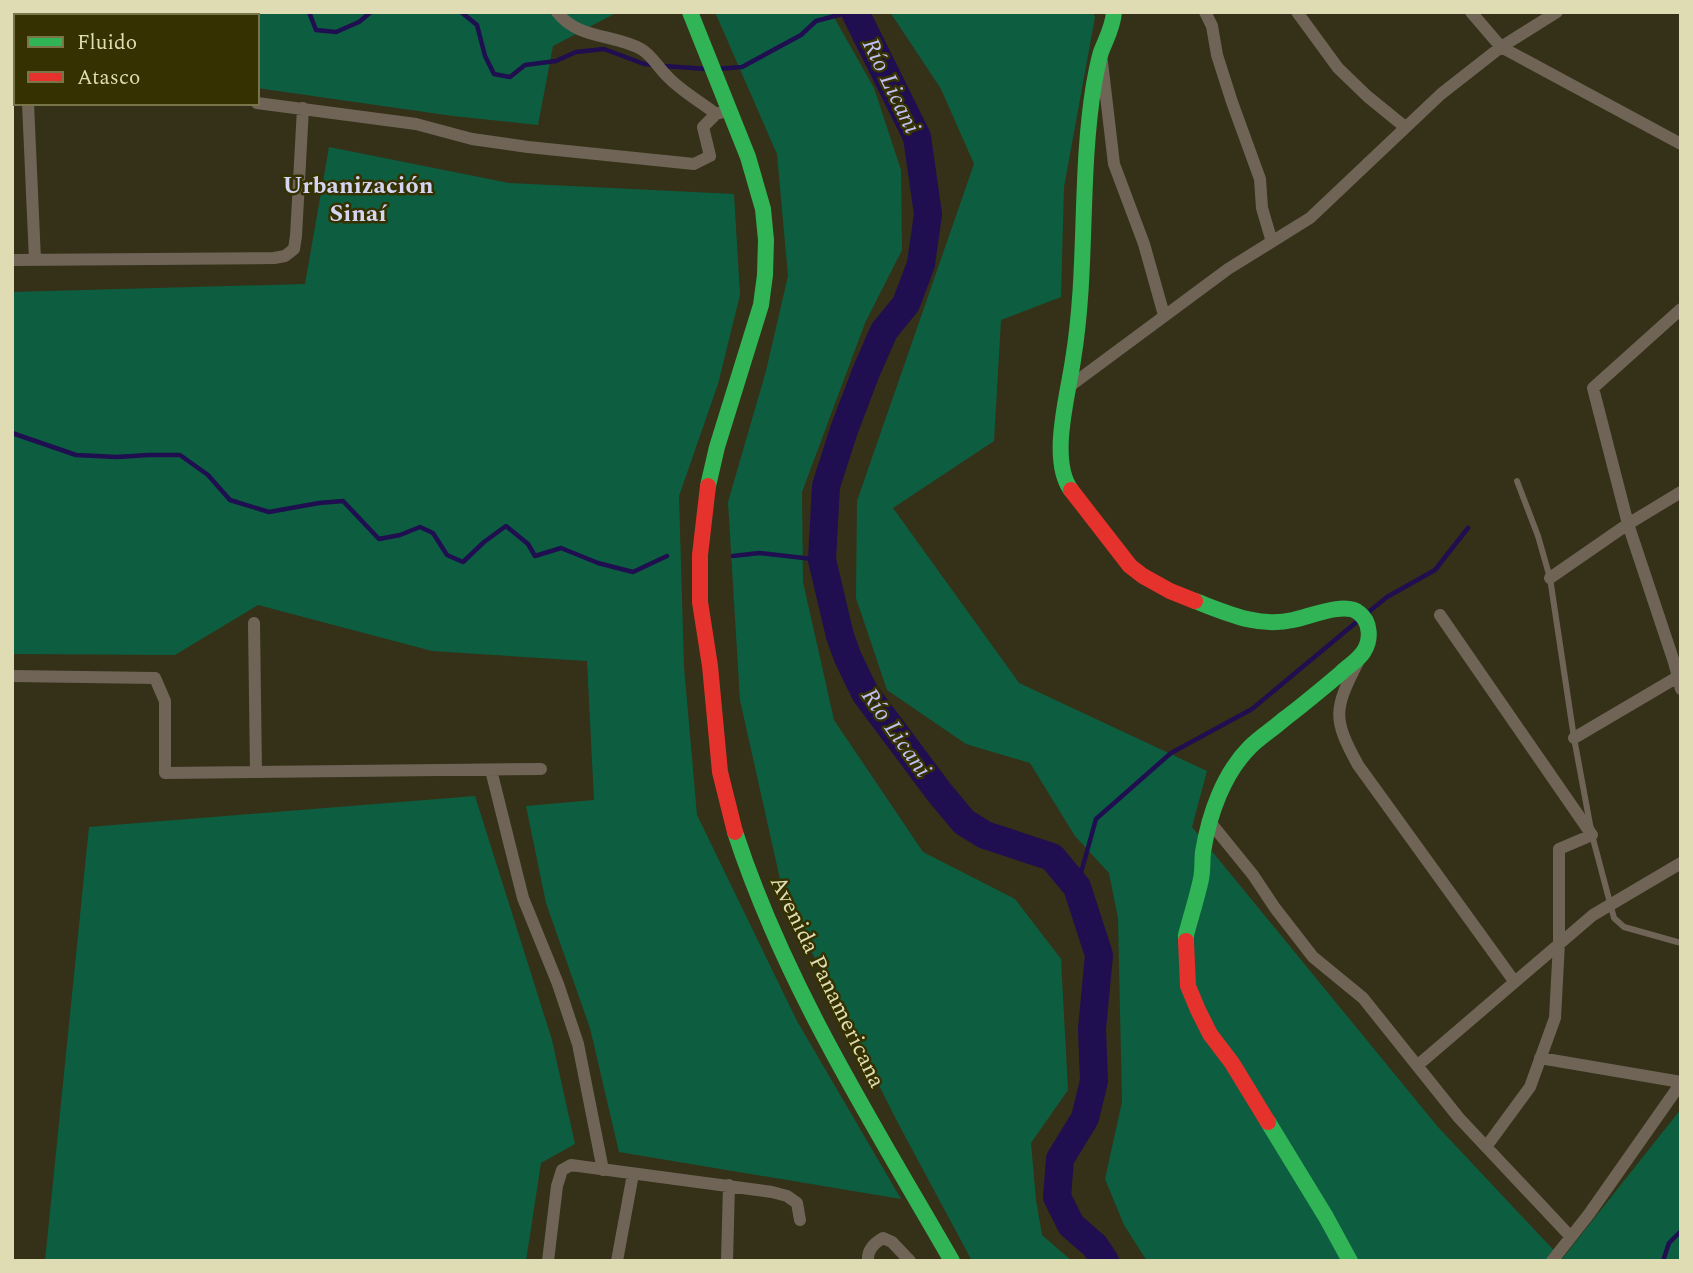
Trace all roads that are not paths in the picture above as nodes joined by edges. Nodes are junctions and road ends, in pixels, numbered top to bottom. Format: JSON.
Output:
{"nodes":[{"id":1,"x":557,"y":12,"type":"edge"},
{"id":2,"x":690,"y":12,"type":"edge"},
{"id":3,"x":1114,"y":12,"type":"edge"},
{"id":4,"x":1205,"y":12,"type":"edge"},
{"id":5,"x":1297,"y":12,"type":"edge"},
{"id":6,"x":1471,"y":12,"type":"edge"},
{"id":7,"x":1557,"y":12,"type":"edge"},
{"id":8,"x":1501,"y":47,"type":"junction"},
{"id":9,"x":1101,"y":53,"type":"junction"},
{"id":10,"x":259,"y":103,"type":"edge"},
{"id":11,"x":29,"y":105,"type":"edge"},
{"id":12,"x":303,"y":108,"type":"junction"},
{"id":13,"x":725,"y":109,"type":"junction"},
{"id":14,"x":1405,"y":127,"type":"junction"},
{"id":15,"x":1681,"y":144,"type":"edge"},
{"id":16,"x":1272,"y":242,"type":"junction"},
{"id":17,"x":12,"y":260,"type":"edge"},
{"id":18,"x":34,"y":260,"type":"junction"},
{"id":19,"x":1681,"y":309,"type":"edge"},
{"id":20,"x":1164,"y":315,"type":"junction"},
{"id":21,"x":1070,"y":386,"type":"junction"},
{"id":22,"x":1517,"y":481,"type":"dead end"},
{"id":23,"x":1681,"y":492,"type":"edge"},
{"id":24,"x":1628,"y":524,"type":"junction"},
{"id":25,"x":1550,"y":578,"type":"junction"},
{"id":26,"x":1440,"y":615,"type":"dead end"},
{"id":27,"x":254,"y":623,"type":"dead end"},
{"id":28,"x":1363,"y":653,"type":"junction"},
{"id":29,"x":12,"y":676,"type":"edge"},
{"id":30,"x":1680,"y":680,"type":"edge"},
{"id":31,"x":1574,"y":738,"type":"junction"},
{"id":32,"x":541,"y":769,"type":"dead end"},
{"id":33,"x":491,"y":770,"type":"junction"},
{"id":34,"x":256,"y":772,"type":"junction"},
{"id":35,"x":1210,"y":822,"type":"junction"},
{"id":36,"x":1592,"y":835,"type":"junction"},
{"id":37,"x":1681,"y":863,"type":"edge"},
{"id":38,"x":1609,"y":906,"type":"junction"},
{"id":39,"x":1559,"y":943,"type":"junction"},
{"id":40,"x":1681,"y":943,"type":"edge"},
{"id":41,"x":1514,"y":981,"type":"junction"},
{"id":42,"x":1540,"y":1058,"type":"junction"},
{"id":43,"x":1418,"y":1065,"type":"junction"},
{"id":44,"x":1681,"y":1083,"type":"edge"},
{"id":45,"x":1486,"y":1147,"type":"junction"},
{"id":46,"x":603,"y":1170,"type":"junction"},
{"id":47,"x":633,"y":1174,"type":"junction"},
{"id":48,"x":729,"y":1185,"type":"junction"},
{"id":49,"x":800,"y":1220,"type":"dead end"},
{"id":50,"x":1570,"y":1236,"type":"junction"},
{"id":51,"x":548,"y":1261,"type":"edge"},
{"id":52,"x":617,"y":1261,"type":"edge"},
{"id":53,"x":727,"y":1261,"type":"edge"},
{"id":54,"x":867,"y":1261,"type":"edge"},
{"id":55,"x":910,"y":1261,"type":"edge"},
{"id":56,"x":952,"y":1261,"type":"edge"},
{"id":57,"x":1350,"y":1261,"type":"edge"},
{"id":58,"x":1552,"y":1261,"type":"edge"}],
"edges":[{"from":1,"to":13,"type":"street"},
{"from":2,"to":13,"type":"street","name":"Avenida Panamericana"},
{"from":3,"to":9,"type":"street"},
{"from":4,"to":16,"type":"street"},
{"from":5,"to":14,"type":"street"},
{"from":6,"to":8,"type":"street"},
{"from":7,"to":8,"type":"street"},
{"from":8,"to":14,"type":"street"},
{"from":8,"to":15,"type":"street"},
{"from":9,"to":20,"type":"street"},
{"from":9,"to":21,"type":"street"},
{"from":10,"to":12,"type":"street"},
{"from":11,"to":18,"type":"street"},
{"from":12,"to":13,"type":"street"},
{"from":12,"to":18,"type":"street"},
{"from":13,"to":56,"type":"street","name":"Avenida Panamericana"},
{"from":14,"to":16,"type":"street"},
{"from":16,"to":20,"type":"street"},
{"from":17,"to":18,"type":"street"},
{"from":19,"to":24,"type":"street"},
{"from":20,"to":21,"type":"street"},
{"from":21,"to":28,"type":"street"},
{"from":22,"to":25,"type":"lane"},
{"from":23,"to":24,"type":"street"},
{"from":24,"to":25,"type":"street"},
{"from":24,"to":30,"type":"street"},
{"from":25,"to":31,"type":"lane"},
{"from":26,"to":36,"type":"street"},
{"from":27,"to":34,"type":"street"},
{"from":28,"to":35,"type":"street"},
{"from":28,"to":41,"type":"street"},
{"from":29,"to":34,"type":"street"},
{"from":30,"to":31,"type":"street"},
{"from":31,"to":36,"type":"lane"},
{"from":32,"to":33,"type":"street"},
{"from":33,"to":34,"type":"street"},
{"from":33,"to":46,"type":"street"},
{"from":35,"to":43,"type":"street"},
{"from":35,"to":57,"type":"street"},
{"from":36,"to":38,"type":"lane"},
{"from":36,"to":39,"type":"street"},
{"from":37,"to":38,"type":"street"},
{"from":38,"to":39,"type":"street"},
{"from":38,"to":40,"type":"lane"},
{"from":39,"to":41,"type":"street"},
{"from":39,"to":42,"type":"street"},
{"from":41,"to":43,"type":"street"},
{"from":42,"to":44,"type":"street"},
{"from":42,"to":45,"type":"street"},
{"from":43,"to":45,"type":"street"},
{"from":44,"to":50,"type":"street"},
{"from":45,"to":50,"type":"street"},
{"from":46,"to":47,"type":"street"},
{"from":46,"to":51,"type":"street"},
{"from":47,"to":48,"type":"street"},
{"from":47,"to":52,"type":"street"},
{"from":48,"to":49,"type":"street"},
{"from":48,"to":53,"type":"street"},
{"from":50,"to":58,"type":"street"},
{"from":54,"to":55,"type":"street"}]}
